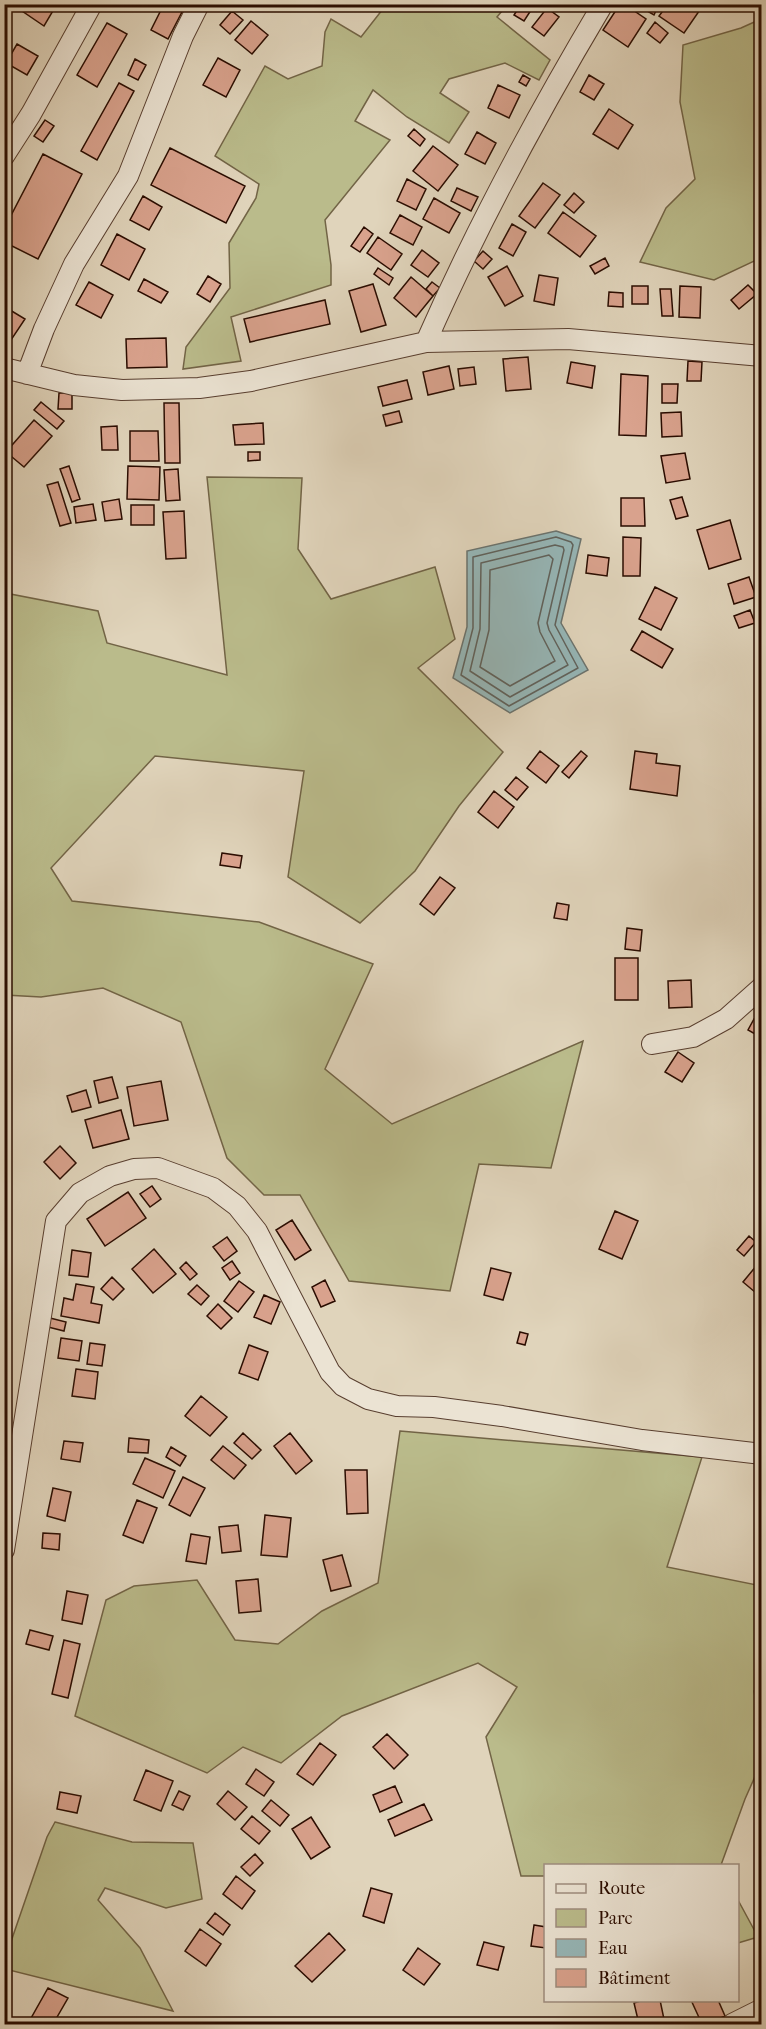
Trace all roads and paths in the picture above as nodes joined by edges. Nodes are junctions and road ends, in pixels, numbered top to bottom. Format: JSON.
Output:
{"nodes":[{"id":1,"x":92,"y":4,"type":"edge"},
{"id":2,"x":199,"y":4,"type":"edge"},
{"id":3,"x":603,"y":4,"type":"edge"},
{"id":4,"x":4,"y":156,"type":"edge"},
{"id":5,"x":426,"y":342,"type":"junction"},
{"id":6,"x":762,"y":356,"type":"edge"},
{"id":7,"x":4,"y":368,"type":"edge"},
{"id":8,"x":27,"y":374,"type":"junction"},
{"id":9,"x":762,"y":987,"type":"edge"},
{"id":10,"x":652,"y":1044,"type":"dead end"},
{"id":11,"x":762,"y":1454,"type":"edge"},
{"id":12,"x":4,"y":1550,"type":"edge"},
{"id":13,"x":762,"y":2009,"type":"edge"},
{"id":14,"x":732,"y":2025,"type":"edge"}],
"edges":[{"from":1,"to":4,"type":"street"},
{"from":2,"to":8,"type":"street"},
{"from":3,"to":5,"type":"street"},
{"from":5,"to":6,"type":"street"},
{"from":5,"to":8,"type":"street"},
{"from":7,"to":8,"type":"street"},
{"from":9,"to":10,"type":"street"},
{"from":11,"to":12,"type":"street"},
{"from":13,"to":14,"type":"street"}]}
